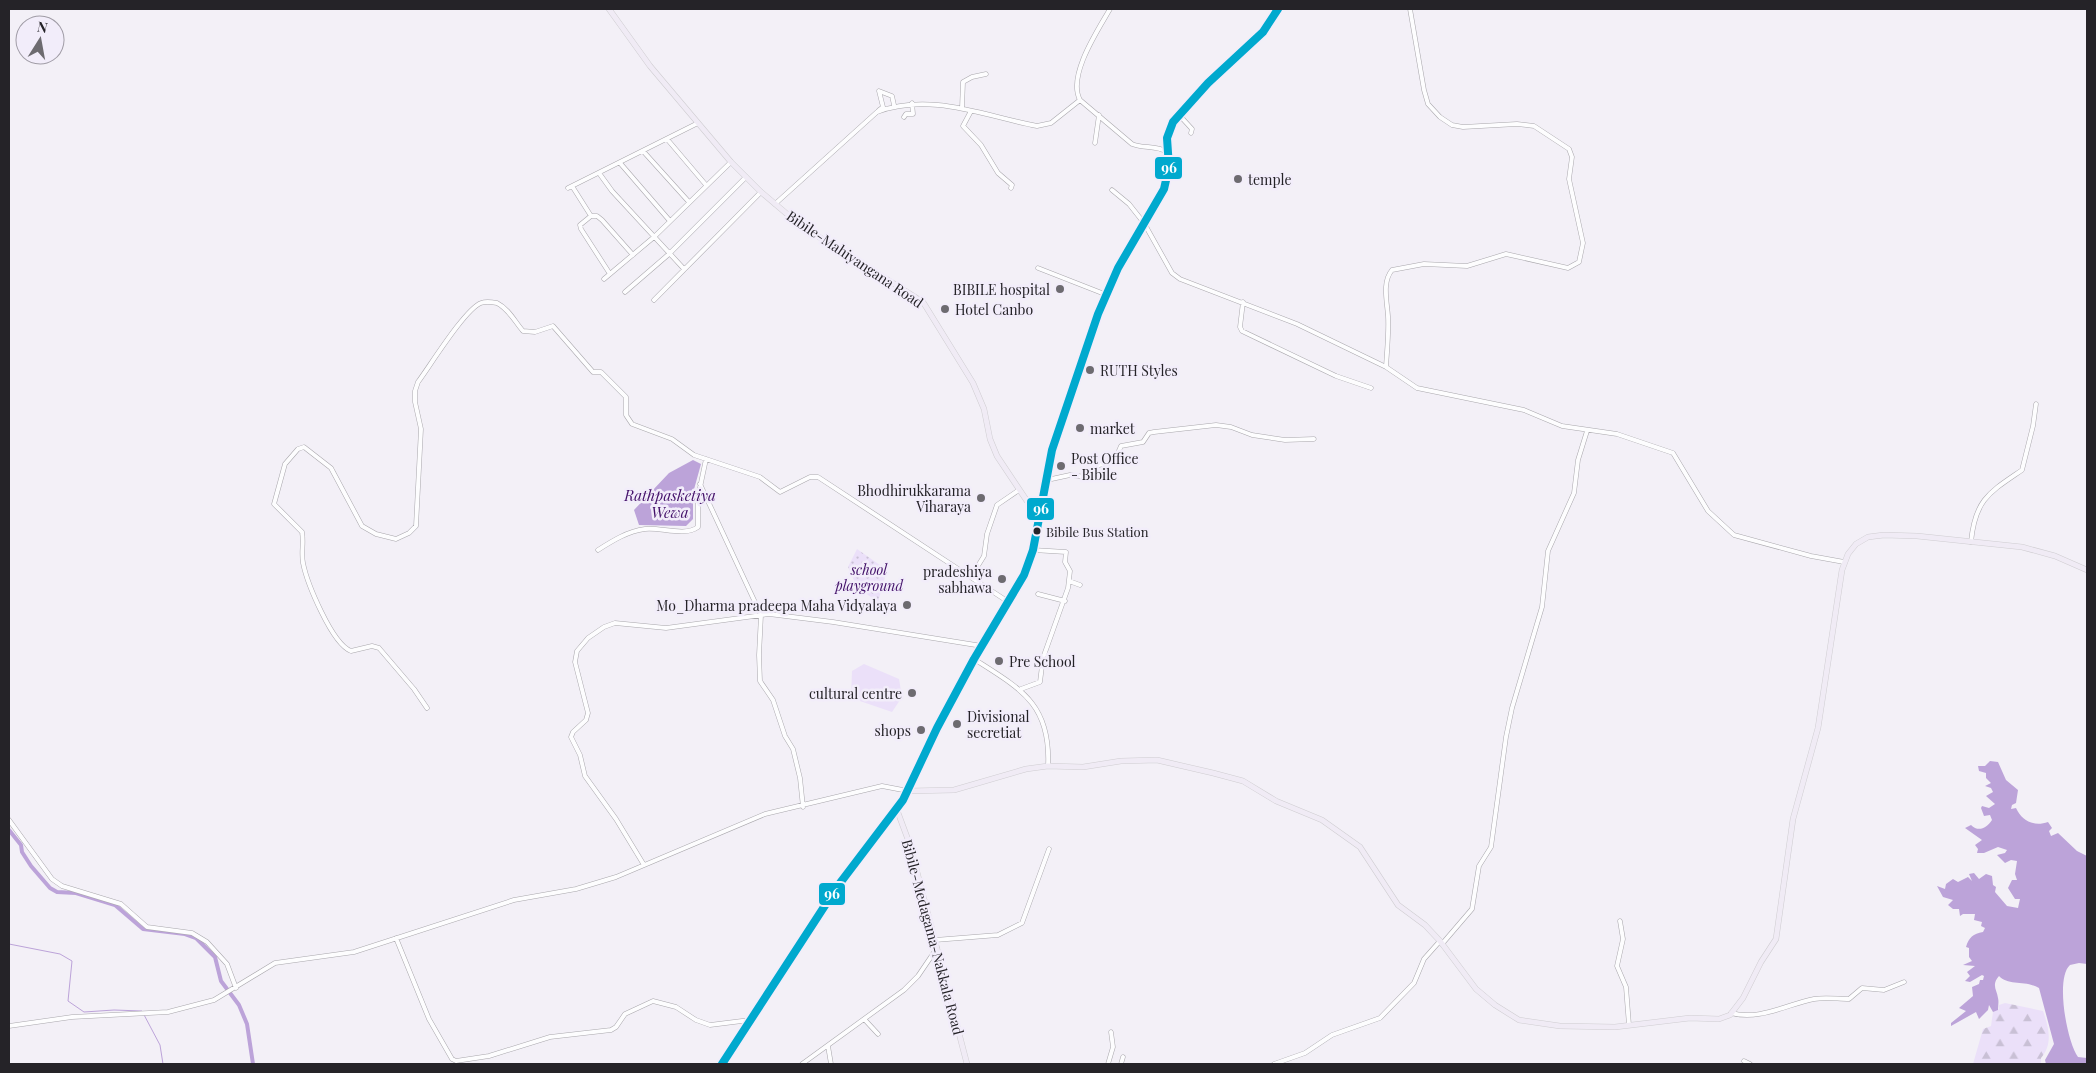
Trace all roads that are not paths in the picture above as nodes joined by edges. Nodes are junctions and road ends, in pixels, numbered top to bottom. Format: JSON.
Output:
{"nodes":[{"id":1,"x":609,"y":9,"type":"edge"},
{"id":2,"x":1110,"y":9,"type":"edge"},
{"id":3,"x":1278,"y":9,"type":"edge"},
{"id":4,"x":1410,"y":9,"type":"edge"},
{"id":5,"x":986,"y":74,"type":"dead end"},
{"id":6,"x":1208,"y":83,"type":"junction"},
{"id":7,"x":1080,"y":100,"type":"junction"},
{"id":8,"x":912,"y":103,"type":"junction"},
{"id":9,"x":894,"y":105,"type":"junction"},
{"id":10,"x":962,"y":108,"type":"junction"},
{"id":11,"x":972,"y":111,"type":"junction"},
{"id":12,"x":877,"y":112,"type":"junction"},
{"id":13,"x":1098,"y":115,"type":"junction"},
{"id":14,"x":904,"y":118,"type":"dead end"},
{"id":15,"x":698,"y":123,"type":"junction"},
{"id":16,"x":1191,"y":133,"type":"dead end"},
{"id":17,"x":667,"y":139,"type":"junction"},
{"id":18,"x":1095,"y":143,"type":"dead end"},
{"id":19,"x":643,"y":151,"type":"junction"},
{"id":20,"x":1167,"y":152,"type":"junction"},
{"id":21,"x":620,"y":162,"type":"junction"},
{"id":22,"x":731,"y":162,"type":"junction"},
{"id":23,"x":599,"y":173,"type":"junction"},
{"id":24,"x":746,"y":177,"type":"junction"},
{"id":25,"x":706,"y":185,"type":"junction"},
{"id":26,"x":1011,"y":188,"type":"dead end"},
{"id":27,"x":1112,"y":190,"type":"dead end"},
{"id":28,"x":761,"y":192,"type":"junction"},
{"id":29,"x":689,"y":202,"type":"junction"},
{"id":30,"x":775,"y":204,"type":"junction"},
{"id":31,"x":591,"y":216,"type":"junction"},
{"id":32,"x":670,"y":221,"type":"junction"},
{"id":33,"x":1144,"y":222,"type":"junction"},
{"id":34,"x":654,"y":237,"type":"junction"},
{"id":35,"x":669,"y":254,"type":"junction"},
{"id":36,"x":633,"y":255,"type":"junction"},
{"id":37,"x":1038,"y":268,"type":"dead end"},
{"id":38,"x":684,"y":269,"type":"junction"},
{"id":39,"x":610,"y":274,"type":"junction"},
{"id":40,"x":604,"y":279,"type":"dead end"},
{"id":41,"x":625,"y":292,"type":"dead end"},
{"id":42,"x":1107,"y":294,"type":"junction"},
{"id":43,"x":654,"y":300,"type":"dead end"},
{"id":44,"x":1243,"y":302,"type":"junction"},
{"id":45,"x":1386,"y":367,"type":"junction"},
{"id":46,"x":1371,"y":388,"type":"dead end"},
{"id":47,"x":2036,"y":404,"type":"dead end"},
{"id":48,"x":1587,"y":430,"type":"junction"},
{"id":49,"x":1314,"y":439,"type":"dead end"},
{"id":50,"x":706,"y":459,"type":"junction"},
{"id":51,"x":1047,"y":480,"type":"junction"},
{"id":52,"x":700,"y":484,"type":"junction"},
{"id":53,"x":1019,"y":490,"type":"junction"},
{"id":54,"x":1040,"y":512,"type":"junction"},
{"id":55,"x":1971,"y":542,"type":"junction"},
{"id":56,"x":598,"y":550,"type":"dead end"},
{"id":57,"x":1033,"y":550,"type":"junction"},
{"id":58,"x":1844,"y":562,"type":"junction"},
{"id":59,"x":2087,"y":570,"type":"edge"},
{"id":60,"x":971,"y":577,"type":"junction"},
{"id":61,"x":1069,"y":580,"type":"junction"},
{"id":62,"x":1080,"y":585,"type":"dead end"},
{"id":63,"x":1038,"y":594,"type":"dead end"},
{"id":64,"x":1007,"y":601,"type":"junction"},
{"id":65,"x":1065,"y":601,"type":"junction"},
{"id":66,"x":761,"y":614,"type":"junction"},
{"id":67,"x":982,"y":646,"type":"junction"},
{"id":68,"x":974,"y":659,"type":"junction"},
{"id":69,"x":1021,"y":689,"type":"junction"},
{"id":70,"x":427,"y":708,"type":"dead end"},
{"id":71,"x":1048,"y":766,"type":"junction"},
{"id":72,"x":908,"y":791,"type":"junction"},
{"id":73,"x":803,"y":807,"type":"junction"},
{"id":74,"x":897,"y":810,"type":"junction"},
{"id":75,"x":9,"y":820,"type":"edge"},
{"id":76,"x":1048,"y":849,"type":"dead end"},
{"id":77,"x":644,"y":866,"type":"junction"},
{"id":78,"x":1620,"y":921,"type":"dead end"},
{"id":79,"x":396,"y":938,"type":"junction"},
{"id":80,"x":935,"y":940,"type":"junction"},
{"id":81,"x":1441,"y":942,"type":"junction"},
{"id":82,"x":937,"y":948,"type":"junction"},
{"id":83,"x":1904,"y":982,"type":"dead end"},
{"id":84,"x":236,"y":988,"type":"junction"},
{"id":85,"x":1731,"y":1012,"type":"junction"},
{"id":86,"x":753,"y":1020,"type":"junction"},
{"id":87,"x":865,"y":1020,"type":"junction"},
{"id":88,"x":1628,"y":1025,"type":"junction"},
{"id":89,"x":9,"y":1026,"type":"edge"},
{"id":90,"x":1110,"y":1032,"type":"dead end"},
{"id":91,"x":878,"y":1034,"type":"dead end"},
{"id":92,"x":828,"y":1046,"type":"junction"},
{"id":93,"x":1123,"y":1057,"type":"dead end"},
{"id":94,"x":1744,"y":1061,"type":"dead end"},
{"id":95,"x":722,"y":1064,"type":"edge"},
{"id":96,"x":802,"y":1064,"type":"edge"},
{"id":97,"x":831,"y":1064,"type":"edge"},
{"id":98,"x":967,"y":1064,"type":"edge"},
{"id":99,"x":1108,"y":1064,"type":"edge"},
{"id":100,"x":1121,"y":1064,"type":"edge"},
{"id":101,"x":1274,"y":1064,"type":"edge"},
{"id":102,"x":1750,"y":1064,"type":"edge"}],
"edges":[{"from":1,"to":15,"type":"main road","name":"Bibile-Mahiyangana Road"},
{"from":2,"to":7,"type":"street"},
{"from":3,"to":6,"type":"highway"},
{"from":4,"to":45,"type":"street"},
{"from":5,"to":10,"type":"street"},
{"from":6,"to":16,"type":"street"},
{"from":6,"to":20,"type":"highway"},
{"from":7,"to":11,"type":"street"},
{"from":7,"to":13,"type":"street"},
{"from":8,"to":9,"type":"street"},
{"from":8,"to":10,"type":"street"},
{"from":8,"to":14,"type":"street"},
{"from":9,"to":12,"type":"street"},
{"from":9,"to":12,"type":"street"},
{"from":10,"to":11,"type":"street"},
{"from":11,"to":26,"type":"street"},
{"from":12,"to":30,"type":"street"},
{"from":13,"to":18,"type":"street"},
{"from":13,"to":20,"type":"street"},
{"from":15,"to":17,"type":"street"},
{"from":15,"to":22,"type":"main road","name":"Bibile-Mahiyangana Road"},
{"from":17,"to":19,"type":"street"},
{"from":17,"to":25,"type":"street"},
{"from":19,"to":21,"type":"street"},
{"from":19,"to":29,"type":"street"},
{"from":20,"to":33,"type":"highway"},
{"from":21,"to":23,"type":"street"},
{"from":21,"to":32,"type":"street"},
{"from":22,"to":24,"type":"main road","name":"Bibile-Mahiyangana Road"},
{"from":22,"to":25,"type":"street"},
{"from":23,"to":31,"type":"street"},
{"from":23,"to":34,"type":"street"},
{"from":24,"to":28,"type":"main road","name":"Bibile-Mahiyangana Road"},
{"from":24,"to":35,"type":"street"},
{"from":25,"to":29,"type":"street"},
{"from":27,"to":33,"type":"street"},
{"from":28,"to":30,"type":"main road","name":"Bibile-Mahiyangana Road"},
{"from":28,"to":38,"type":"street"},
{"from":29,"to":32,"type":"street"},
{"from":30,"to":53,"type":"main road","name":"Bibile-Mahiyangana Road"},
{"from":31,"to":36,"type":"street"},
{"from":31,"to":39,"type":"street"},
{"from":32,"to":34,"type":"street"},
{"from":33,"to":42,"type":"highway"},
{"from":33,"to":44,"type":"street"},
{"from":34,"to":35,"type":"street"},
{"from":34,"to":36,"type":"street"},
{"from":35,"to":38,"type":"street"},
{"from":35,"to":41,"type":"street"},
{"from":36,"to":39,"type":"street"},
{"from":37,"to":42,"type":"street"},
{"from":38,"to":43,"type":"street"},
{"from":39,"to":40,"type":"street"},
{"from":42,"to":51,"type":"highway"},
{"from":44,"to":45,"type":"street"},
{"from":44,"to":46,"type":"street"},
{"from":45,"to":48,"type":"street"},
{"from":47,"to":55,"type":"street"},
{"from":48,"to":58,"type":"street"},
{"from":48,"to":81,"type":"street"},
{"from":49,"to":51,"type":"street"},
{"from":50,"to":52,"type":"street"},
{"from":50,"to":60,"type":"street"},
{"from":50,"to":70,"type":"street"},
{"from":51,"to":54,"type":"highway"},
{"from":52,"to":56,"type":"street"},
{"from":52,"to":66,"type":"street"},
{"from":53,"to":54,"type":"main road","name":"Bibile-Mahiyangana Road"},
{"from":53,"to":60,"type":"street"},
{"from":54,"to":57,"type":"highway"},
{"from":55,"to":58,"type":"main road"},
{"from":55,"to":59,"type":"main road"},
{"from":57,"to":61,"type":"street"},
{"from":57,"to":64,"type":"highway"},
{"from":58,"to":85,"type":"main road"},
{"from":60,"to":64,"type":"street"},
{"from":61,"to":62,"type":"street"},
{"from":61,"to":65,"type":"street"},
{"from":63,"to":65,"type":"street"},
{"from":64,"to":67,"type":"highway"},
{"from":65,"to":69,"type":"street"},
{"from":66,"to":67,"type":"street"},
{"from":66,"to":73,"type":"street"},
{"from":66,"to":77,"type":"street"},
{"from":67,"to":68,"type":"highway"},
{"from":68,"to":69,"type":"street"},
{"from":68,"to":72,"type":"highway"},
{"from":69,"to":71,"type":"street"},
{"from":71,"to":72,"type":"main road"},
{"from":71,"to":81,"type":"main road"},
{"from":72,"to":73,"type":"street"},
{"from":72,"to":74,"type":"highway"},
{"from":73,"to":77,"type":"street"},
{"from":74,"to":80,"type":"main road","name":"Bibile-Medagama-Nakkala Road"},
{"from":74,"to":86,"type":"highway"},
{"from":75,"to":84,"type":"street"},
{"from":76,"to":80,"type":"street"},
{"from":77,"to":79,"type":"street"},
{"from":78,"to":88,"type":"street"},
{"from":79,"to":84,"type":"street"},
{"from":79,"to":86,"type":"street"},
{"from":80,"to":82,"type":"main road","name":"Bibile-Medagama-Nakkala Road"},
{"from":81,"to":88,"type":"main road"},
{"from":81,"to":101,"type":"street"},
{"from":82,"to":87,"type":"street"},
{"from":82,"to":98,"type":"main road","name":"Bibile-Medagama-Nakkala Road"},
{"from":83,"to":85,"type":"street"},
{"from":84,"to":89,"type":"street"},
{"from":85,"to":88,"type":"main road"},
{"from":86,"to":95,"type":"highway"},
{"from":87,"to":91,"type":"street"},
{"from":87,"to":92,"type":"street"},
{"from":90,"to":99,"type":"street"},
{"from":92,"to":96,"type":"street"},
{"from":92,"to":97,"type":"street"},
{"from":93,"to":100,"type":"street"},
{"from":94,"to":102,"type":"street"}]}
